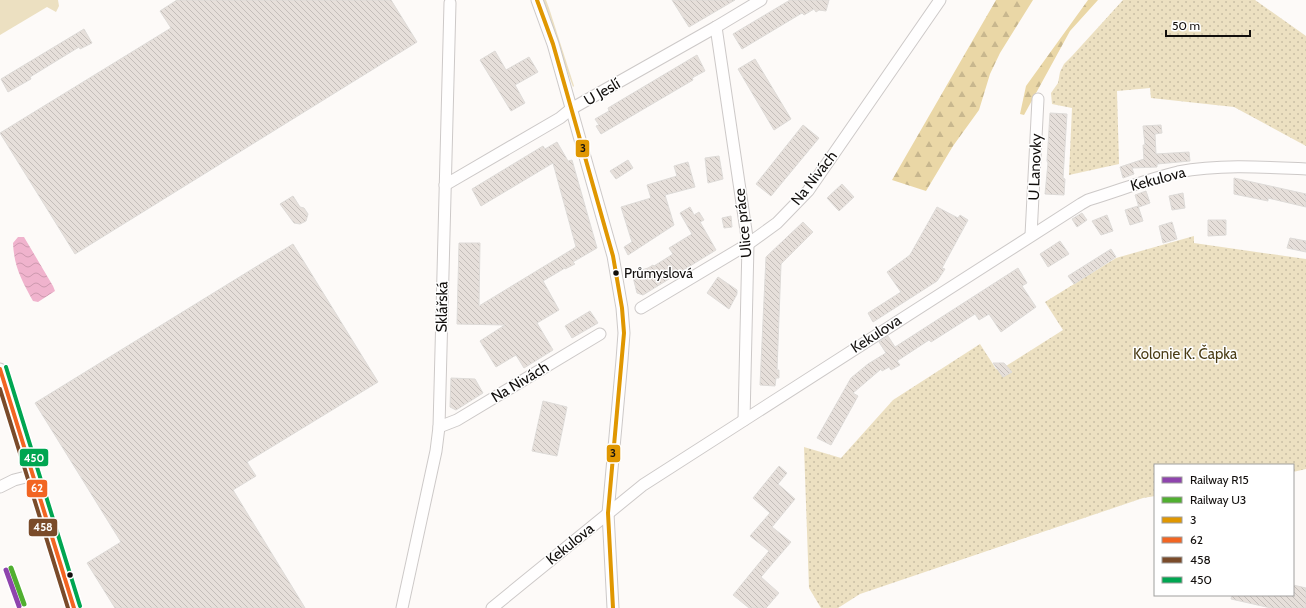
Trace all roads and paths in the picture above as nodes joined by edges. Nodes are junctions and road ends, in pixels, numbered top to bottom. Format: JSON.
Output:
{"nodes":[{"id":1,"x":537,"y":0,"type":"edge"},
{"id":2,"x":761,"y":0,"type":"edge"},
{"id":3,"x":940,"y":0,"type":"edge"},
{"id":4,"x":450,"y":3,"type":"dead end"},
{"id":5,"x":716,"y":27,"type":"junction"},
{"id":6,"x":1038,"y":99,"type":"dead end"},
{"id":7,"x":571,"y":109,"type":"junction"},
{"id":8,"x":1306,"y":169,"type":"edge"},
{"id":9,"x":445,"y":185,"type":"junction"},
{"id":10,"x":1032,"y":235,"type":"junction"},
{"id":11,"x":748,"y":244,"type":"junction"},
{"id":12,"x":641,"y":308,"type":"dead end"},
{"id":13,"x":600,"y":334,"type":"dead end"},
{"id":14,"x":0,"y":369,"type":"edge"},
{"id":15,"x":744,"y":420,"type":"junction"},
{"id":16,"x":439,"y":427,"type":"junction"},
{"id":17,"x":34,"y":475,"type":"junction"},
{"id":18,"x":0,"y":487,"type":"edge"},
{"id":19,"x":608,"y":513,"type":"junction"},
{"id":20,"x":74,"y":608,"type":"edge"},
{"id":21,"x":402,"y":608,"type":"edge"},
{"id":22,"x":492,"y":608,"type":"edge"},
{"id":23,"x":613,"y":608,"type":"edge"}],
"edges":[{"from":1,"to":7,"type":"street"},
{"from":2,"to":5,"type":"street","name":"U Jeslí"},
{"from":3,"to":11,"type":"street","name":"Na Nivách"},
{"from":4,"to":9,"type":"street","name":"Sklářská"},
{"from":5,"to":7,"type":"street","name":"U Jeslí"},
{"from":5,"to":11,"type":"street","name":"Ulice práce"},
{"from":6,"to":10,"type":"street","name":"U Lanovky"},
{"from":7,"to":9,"type":"street","name":"U Jeslí"},
{"from":7,"to":19,"type":"street"},
{"from":8,"to":10,"type":"street","name":"Kekulova"},
{"from":9,"to":16,"type":"street","name":"Sklářská"},
{"from":10,"to":15,"type":"street","name":"Kekulova"},
{"from":11,"to":12,"type":"street","name":"Na Nivách"},
{"from":11,"to":15,"type":"street","name":"Ulice práce"},
{"from":13,"to":16,"type":"street","name":"Na Nivách"},
{"from":14,"to":17,"type":"street"},
{"from":15,"to":19,"type":"street","name":"Kekulova"},
{"from":16,"to":21,"type":"street","name":"Sklářská"},
{"from":17,"to":18,"type":"street"},
{"from":17,"to":20,"type":"street"},
{"from":19,"to":22,"type":"street","name":"Kekulova"},
{"from":19,"to":23,"type":"street"}]}
